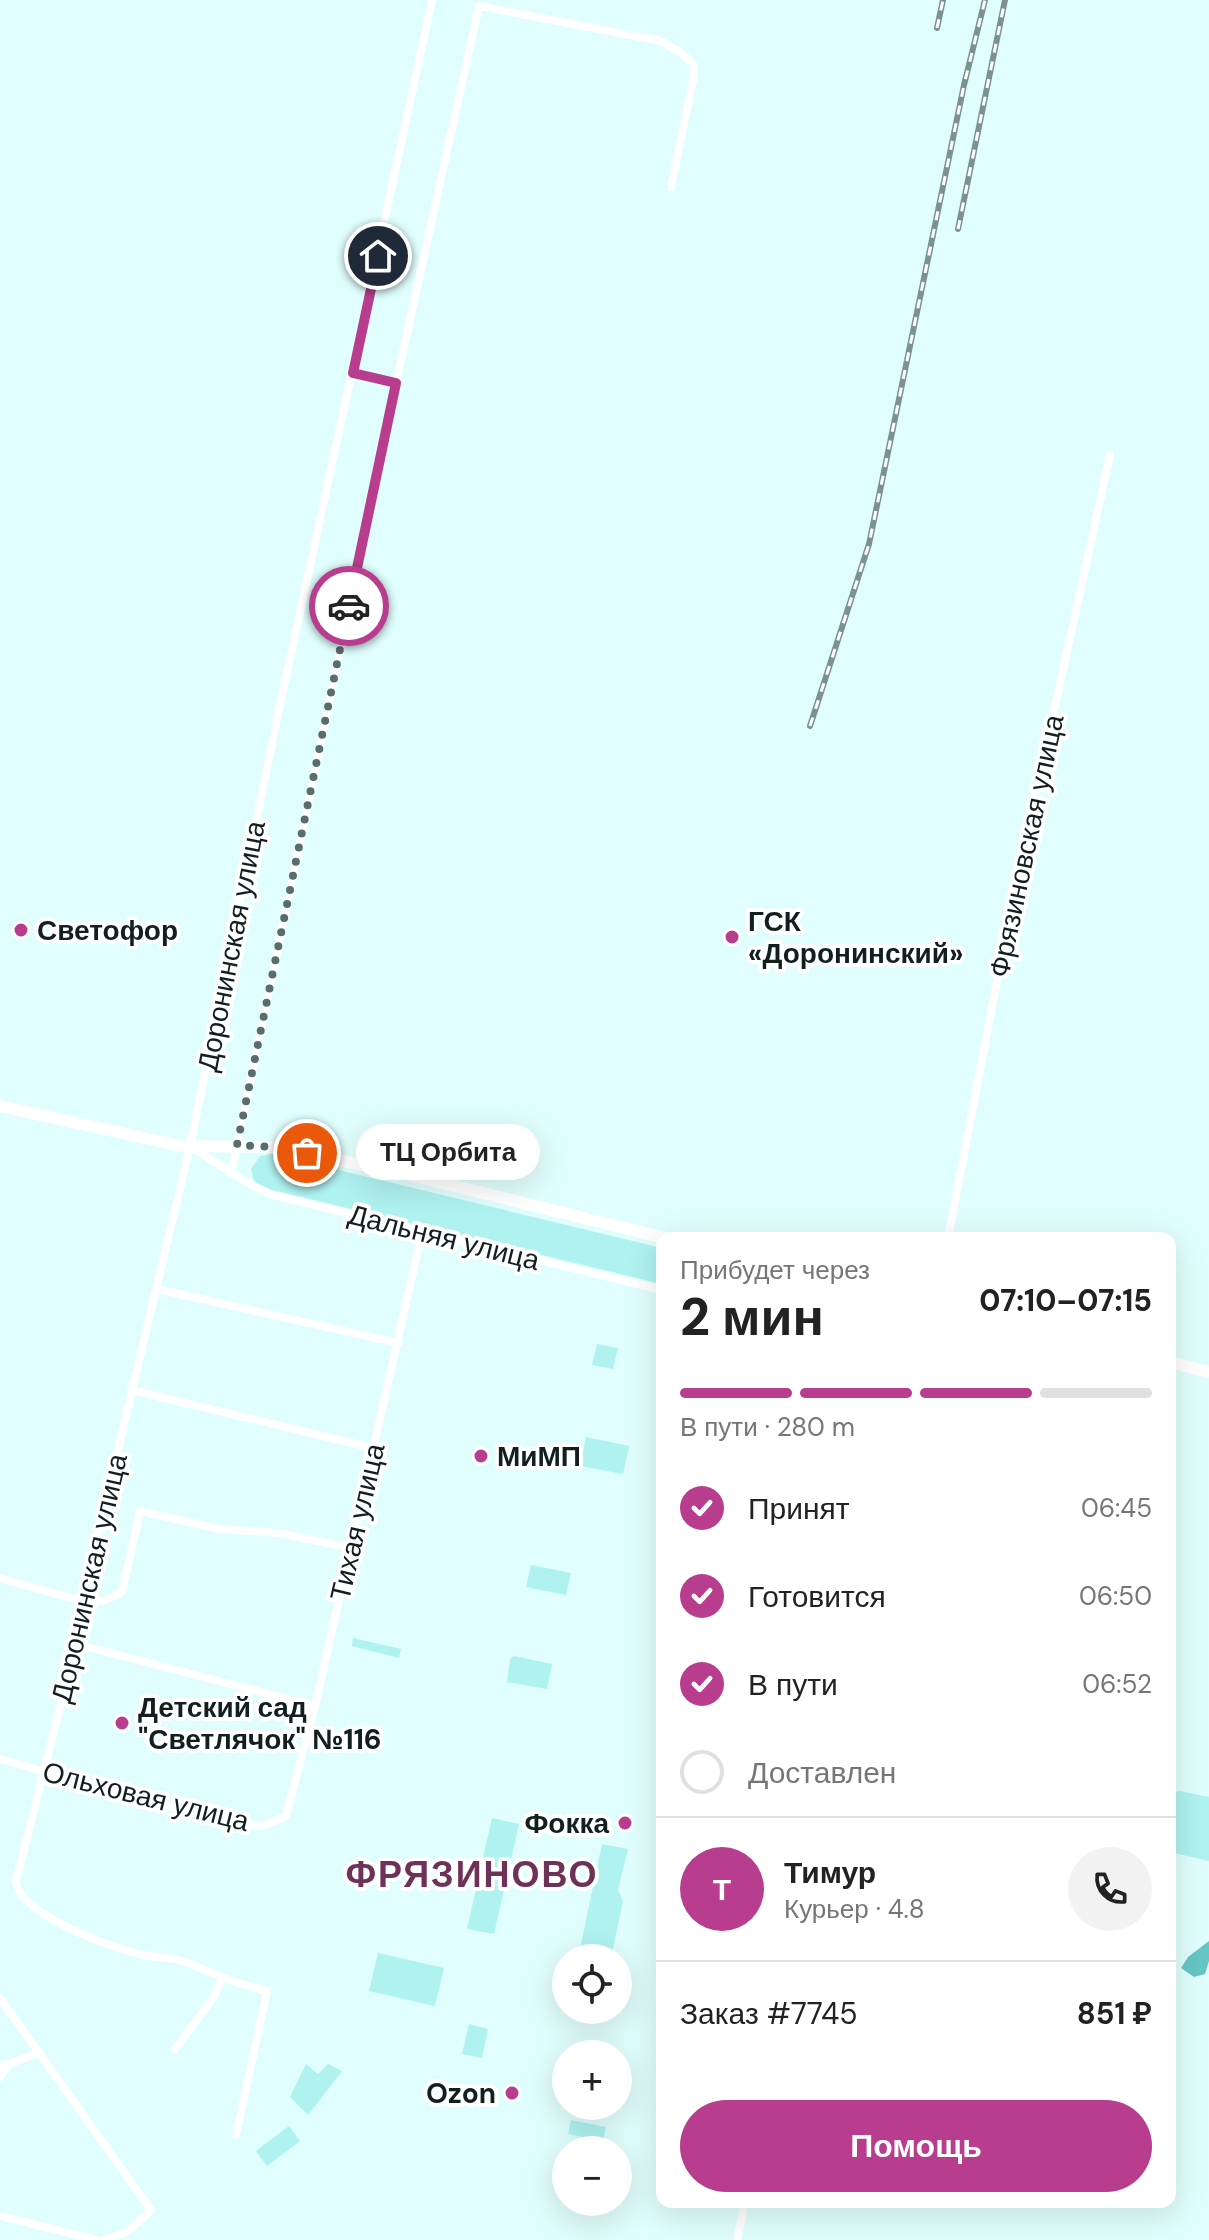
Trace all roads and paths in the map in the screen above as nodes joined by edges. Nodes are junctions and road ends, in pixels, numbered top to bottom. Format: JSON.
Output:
{"nodes":[{"id":1,"x":432,"y":0,"type":"edge"},
{"id":2,"x":479,"y":3,"type":"edge"},
{"id":3,"x":671,"y":187,"type":"dead end"},
{"id":4,"x":353,"y":373,"type":"junction"},
{"id":5,"x":396,"y":383,"type":"junction"},
{"id":6,"x":1110,"y":455,"type":"dead end"},
{"id":7,"x":0,"y":1106,"type":"edge"},
{"id":8,"x":237,"y":1145,"type":"junction"},
{"id":9,"x":190,"y":1146,"type":"junction"},
{"id":10,"x":231,"y":1173,"type":"junction"},
{"id":11,"x":422,"y":1232,"type":"junction"},
{"id":12,"x":949,"y":1232,"type":"edge"},
{"id":13,"x":656,"y":1236,"type":"edge"},
{"id":14,"x":157,"y":1289,"type":"junction"},
{"id":15,"x":656,"y":1289,"type":"edge"},
{"id":16,"x":398,"y":1343,"type":"junction"},
{"id":17,"x":1176,"y":1364,"type":"edge"},
{"id":18,"x":1209,"y":1372,"type":"edge"},
{"id":19,"x":131,"y":1390,"type":"junction"},
{"id":20,"x":373,"y":1448,"type":"junction"},
{"id":21,"x":351,"y":1548,"type":"junction"},
{"id":22,"x":0,"y":1578,"type":"edge"},
{"id":23,"x":82,"y":1601,"type":"junction"},
{"id":24,"x":76,"y":1644,"type":"junction"},
{"id":25,"x":315,"y":1706,"type":"junction"},
{"id":26,"x":0,"y":1759,"type":"edge"},
{"id":27,"x":44,"y":1773,"type":"junction"},
{"id":28,"x":287,"y":1810,"type":"joint"},
{"id":29,"x":223,"y":1978,"type":"junction"},
{"id":30,"x":0,"y":1998,"type":"edge"},
{"id":31,"x":175,"y":2049,"type":"dead end"},
{"id":32,"x":37,"y":2053,"type":"junction"},
{"id":33,"x":5,"y":2065,"type":"edge"},
{"id":34,"x":0,"y":2077,"type":"edge"},
{"id":35,"x":236,"y":2135,"type":"dead end"},
{"id":36,"x":744,"y":2208,"type":"edge"},
{"id":37,"x":0,"y":2216,"type":"edge"},
{"id":38,"x":97,"y":2240,"type":"edge"},
{"id":39,"x":104,"y":2240,"type":"edge"},
{"id":40,"x":737,"y":2240,"type":"edge"}],
"edges":[{"from":1,"to":4,"type":"street","name":"Доронинская улица"},
{"from":2,"to":3,"type":"street"},
{"from":2,"to":5,"type":"street"},
{"from":4,"to":5,"type":"street"},
{"from":4,"to":9,"type":"street","name":"Доронинская улица"},
{"from":5,"to":8,"type":"street"},
{"from":6,"to":12,"type":"street","name":"Фрязиновская улица"},
{"from":7,"to":9,"type":"street","name":"Дальняя улица"},
{"from":8,"to":9,"type":"street","name":"Дальняя улица"},
{"from":8,"to":10,"type":"street"},
{"from":8,"to":13,"type":"street","name":"Дальняя улица"},
{"from":9,"to":10,"type":"street","name":"Дальняя улица"},
{"from":9,"to":14,"type":"street","name":"Доронинская улица"},
{"from":10,"to":11,"type":"street","name":"Дальняя улица"},
{"from":11,"to":15,"type":"street","name":"Дальняя улица"},
{"from":11,"to":16,"type":"street","name":"Тихая улица"},
{"from":14,"to":16,"type":"street"},
{"from":14,"to":19,"type":"street","name":"Доронинская улица"},
{"from":16,"to":20,"type":"street","name":"Тихая улица"},
{"from":17,"to":18,"type":"street"},
{"from":19,"to":20,"type":"street"},
{"from":19,"to":23,"type":"street","name":"Доронинская улица"},
{"from":20,"to":21,"type":"street","name":"Тихая улица"},
{"from":21,"to":23,"type":"street"},
{"from":21,"to":25,"type":"street","name":"Тихая улица"},
{"from":22,"to":23,"type":"street"},
{"from":23,"to":24,"type":"street","name":"Доронинская улица"},
{"from":24,"to":25,"type":"street"},
{"from":24,"to":27,"type":"street","name":"Доронинская улица"},
{"from":25,"to":28,"type":"street","name":"Тихая улица"},
{"from":26,"to":27,"type":"street","name":"Ольховая улица"},
{"from":27,"to":28,"type":"street","name":"Ольховая улица"},
{"from":27,"to":29,"type":"street","name":"Доронинская улица"},
{"from":29,"to":31,"type":"street"},
{"from":29,"to":35,"type":"street"},
{"from":30,"to":32,"type":"street"},
{"from":32,"to":33,"type":"street"},
{"from":32,"to":39,"type":"street"},
{"from":33,"to":34,"type":"street"},
{"from":36,"to":40,"type":"street"},
{"from":37,"to":38,"type":"street"}]}
